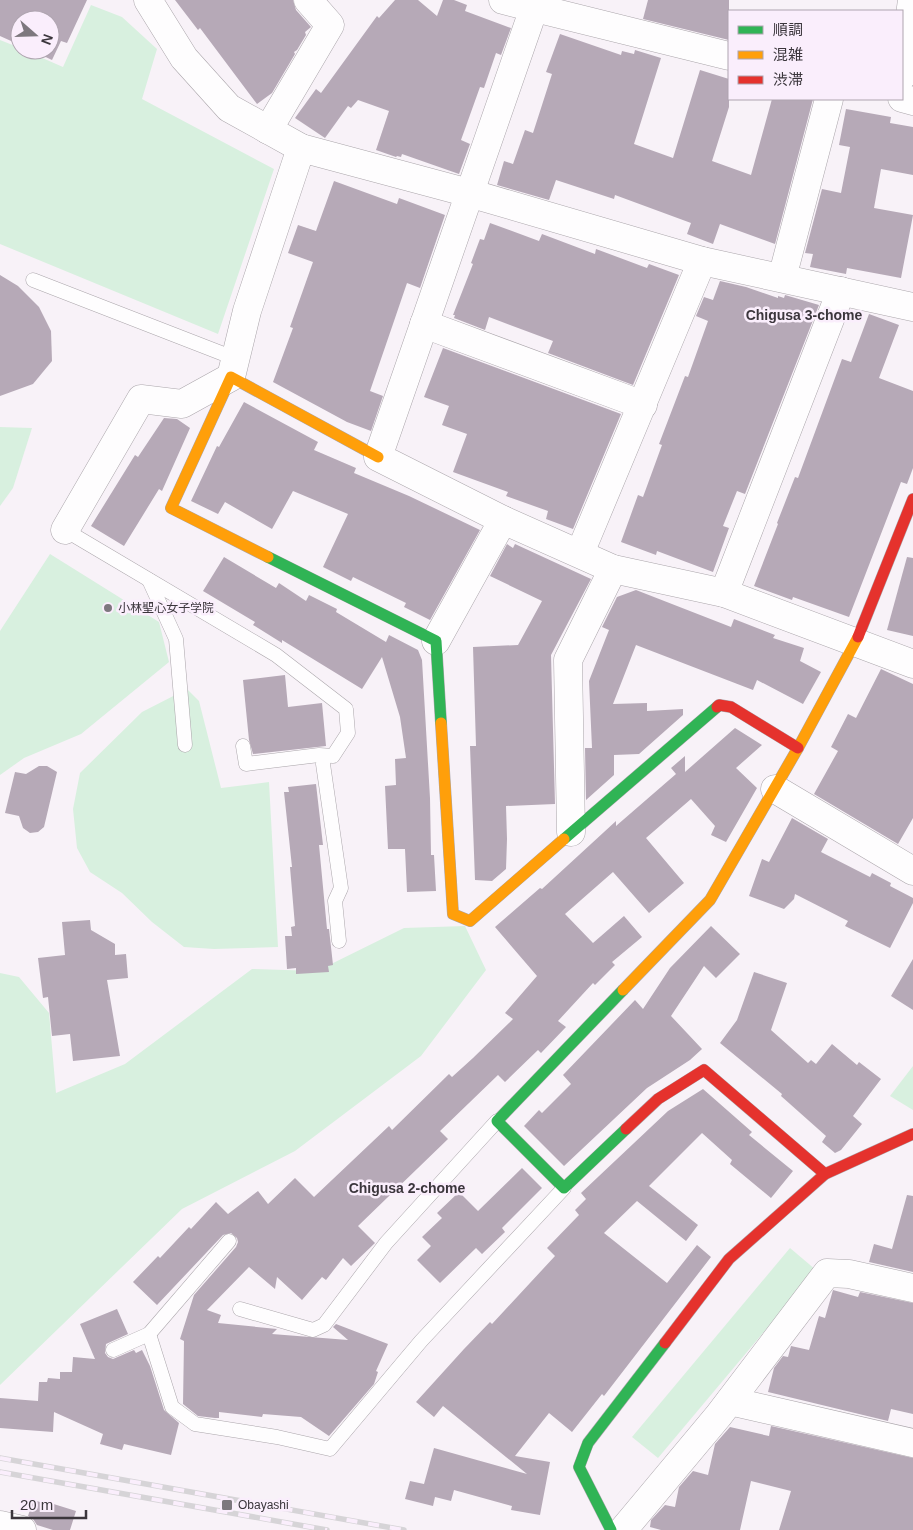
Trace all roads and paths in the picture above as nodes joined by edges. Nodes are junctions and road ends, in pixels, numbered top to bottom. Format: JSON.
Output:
{"nodes":[{"id":1,"x":148,"y":0,"type":"edge"},
{"id":2,"x":308,"y":0,"type":"edge"},
{"id":3,"x":503,"y":0,"type":"edge"},
{"id":4,"x":912,"y":0,"type":"edge"},
{"id":5,"x":534,"y":4,"type":"edge"},
{"id":6,"x":728,"y":56,"type":"edge"},
{"id":7,"x":903,"y":68,"type":"edge"},
{"id":8,"x":828,"y":100,"type":"edge"},
{"id":9,"x":268,"y":130,"type":"junction"},
{"id":10,"x":301,"y":148,"type":"junction"},
{"id":11,"x":469,"y":193,"type":"junction"},
{"id":12,"x":702,"y":261,"type":"junction"},
{"id":13,"x":782,"y":278,"type":"junction"},
{"id":14,"x":33,"y":280,"type":"dead end"},
{"id":15,"x":841,"y":291,"type":"junction"},
{"id":16,"x":913,"y":307,"type":"edge"},
{"id":17,"x":424,"y":324,"type":"junction"},
{"id":18,"x":233,"y":368,"type":"junction"},
{"id":19,"x":643,"y":405,"type":"junction"},
{"id":20,"x":378,"y":457,"type":"junction"},
{"id":21,"x":913,"y":500,"type":"edge"},
{"id":22,"x":503,"y":520,"type":"junction"},
{"id":23,"x":65,"y":530,"type":"joint"},
{"id":24,"x":580,"y":553,"type":"junction"},
{"id":25,"x":613,"y":569,"type":"junction"},
{"id":26,"x":149,"y":580,"type":"junction"},
{"id":27,"x":724,"y":593,"type":"junction"},
{"id":28,"x":436,"y":641,"type":"junction"},
{"id":29,"x":856,"y":643,"type":"junction"},
{"id":30,"x":913,"y":664,"type":"edge"},
{"id":31,"x":185,"y":745,"type":"dead end"},
{"id":32,"x":243,"y":746,"type":"dead end"},
{"id":33,"x":798,"y":748,"type":"junction"},
{"id":34,"x":325,"y":756,"type":"junction"},
{"id":35,"x":775,"y":789,"type":"junction"},
{"id":36,"x":571,"y":832,"type":"junction"},
{"id":37,"x":913,"y":872,"type":"edge"},
{"id":38,"x":339,"y":940,"type":"dead end"},
{"id":39,"x":497,"y":1122,"type":"junction"},
{"id":40,"x":913,"y":1134,"type":"edge"},
{"id":41,"x":825,"y":1174,"type":"junction"},
{"id":42,"x":564,"y":1188,"type":"junction"},
{"id":43,"x":229,"y":1241,"type":"dead end"},
{"id":44,"x":913,"y":1288,"type":"edge"},
{"id":45,"x":240,"y":1308,"type":"dead end"},
{"id":46,"x":149,"y":1334,"type":"junction"},
{"id":47,"x":114,"y":1350,"type":"dead end"},
{"id":48,"x":730,"y":1401,"type":"junction"},
{"id":49,"x":913,"y":1443,"type":"edge"},
{"id":50,"x":0,"y":1525,"type":"edge"},
{"id":51,"x":22,"y":1530,"type":"edge"},
{"id":52,"x":611,"y":1530,"type":"edge"},
{"id":53,"x":623,"y":1530,"type":"edge"}],
"edges":[{"from":1,"to":9,"type":"street"},
{"from":2,"to":9,"type":"street"},
{"from":3,"to":5,"type":"street"},
{"from":4,"to":7,"type":"street"},
{"from":5,"to":6,"type":"street"},
{"from":5,"to":11,"type":"street"},
{"from":8,"to":13,"type":"street"},
{"from":9,"to":10,"type":"street"},
{"from":10,"to":11,"type":"street"},
{"from":10,"to":18,"type":"street"},
{"from":11,"to":12,"type":"street"},
{"from":11,"to":17,"type":"street"},
{"from":12,"to":13,"type":"street"},
{"from":12,"to":19,"type":"street"},
{"from":13,"to":15,"type":"street"},
{"from":14,"to":18,"type":"lane"},
{"from":15,"to":16,"type":"street"},
{"from":15,"to":27,"type":"street"},
{"from":17,"to":19,"type":"street"},
{"from":17,"to":20,"type":"street"},
{"from":18,"to":20,"type":"street"},
{"from":18,"to":23,"type":"street"},
{"from":18,"to":28,"type":"street"},
{"from":19,"to":24,"type":"street"},
{"from":20,"to":22,"type":"street"},
{"from":21,"to":29,"type":"street"},
{"from":22,"to":24,"type":"street"},
{"from":22,"to":28,"type":"street"},
{"from":23,"to":26,"type":"lane"},
{"from":24,"to":25,"type":"street"},
{"from":25,"to":27,"type":"street"},
{"from":25,"to":36,"type":"street"},
{"from":26,"to":31,"type":"lane"},
{"from":26,"to":34,"type":"lane"},
{"from":27,"to":29,"type":"street"},
{"from":28,"to":36,"type":"street"},
{"from":29,"to":30,"type":"street"},
{"from":29,"to":33,"type":"street"},
{"from":32,"to":34,"type":"lane"},
{"from":33,"to":35,"type":"street"},
{"from":33,"to":36,"type":"street"},
{"from":34,"to":38,"type":"lane"},
{"from":35,"to":37,"type":"street"},
{"from":35,"to":39,"type":"street"},
{"from":39,"to":42,"type":"street"},
{"from":39,"to":45,"type":"lane"},
{"from":40,"to":41,"type":"street"},
{"from":41,"to":42,"type":"street"},
{"from":41,"to":52,"type":"street"},
{"from":42,"to":46,"type":"lane"},
{"from":43,"to":46,"type":"lane"},
{"from":44,"to":48,"type":"street"},
{"from":46,"to":47,"type":"lane"},
{"from":48,"to":49,"type":"street"},
{"from":48,"to":53,"type":"street"},
{"from":50,"to":51,"type":"street"}]}
